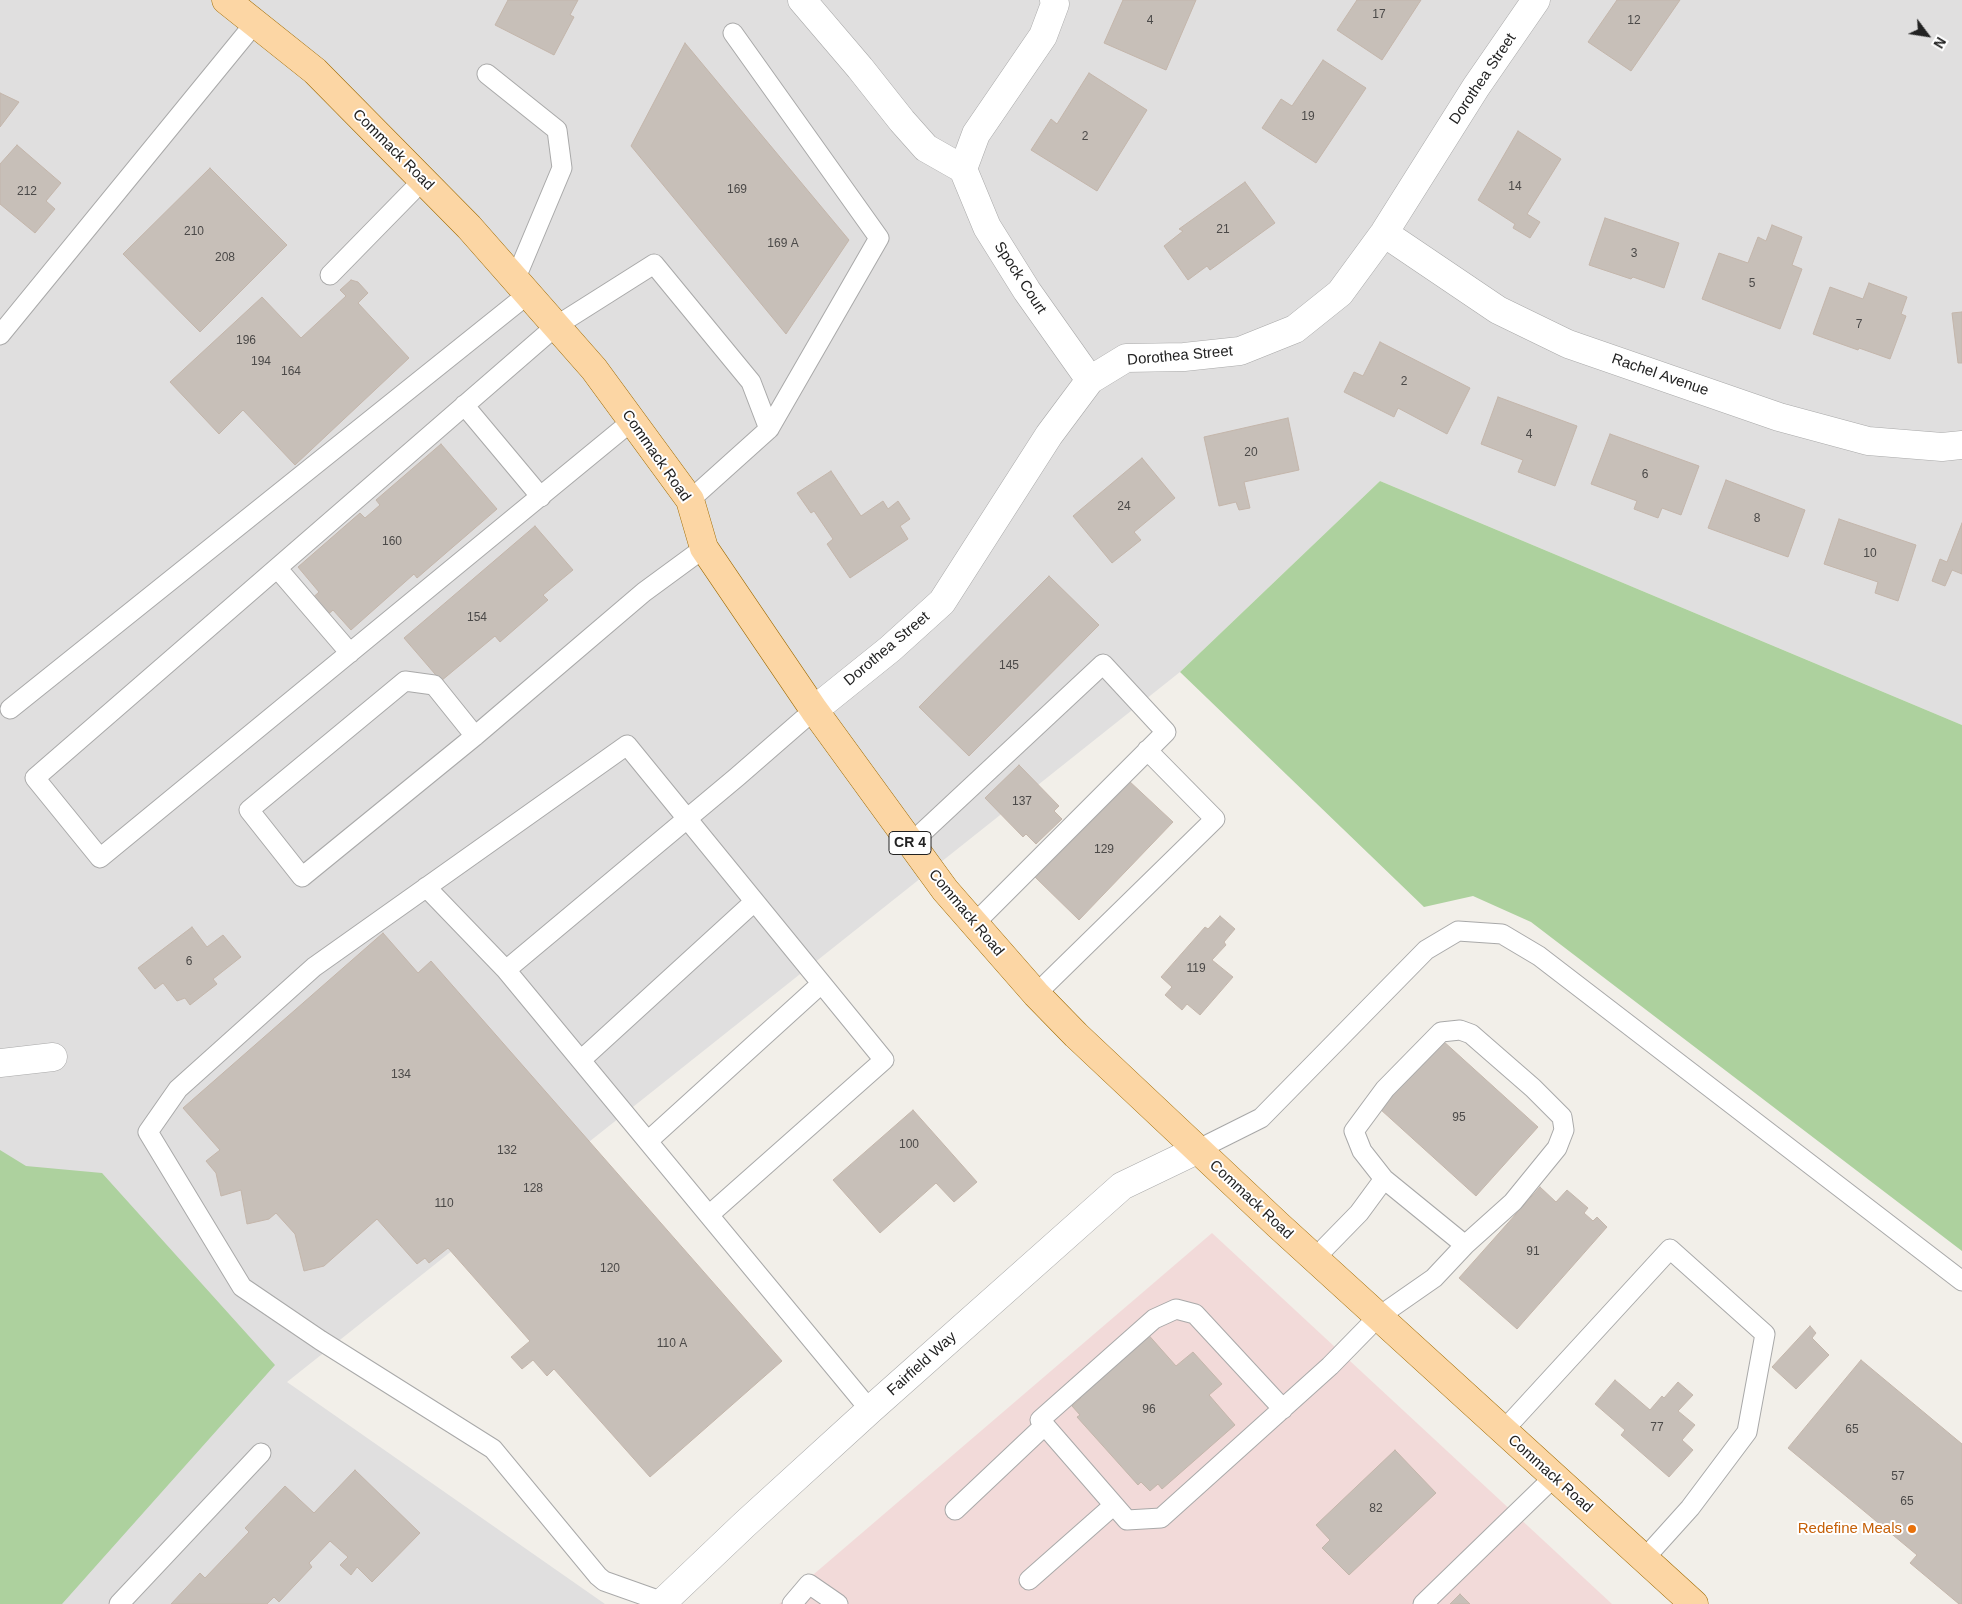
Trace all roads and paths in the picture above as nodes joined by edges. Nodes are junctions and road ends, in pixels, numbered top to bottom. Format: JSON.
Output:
{"nodes":[{"id":1,"x":226,"y":0,"type":"edge"},
{"id":2,"x":802,"y":0,"type":"edge"},
{"id":3,"x":1054,"y":0,"type":"edge"},
{"id":4,"x":1536,"y":0,"type":"edge"},
{"id":5,"x":255,"y":23,"type":"junction"},
{"id":6,"x":733,"y":33,"type":"dead end"},
{"id":7,"x":487,"y":74,"type":"dead end"},
{"id":8,"x":963,"y":169,"type":"junction"},
{"id":9,"x":423,"y":180,"type":"junction"},
{"id":10,"x":1384,"y":233,"type":"junction"},
{"id":11,"x":330,"y":275,"type":"dead end"},
{"id":12,"x":522,"y":287,"type":"junction"},
{"id":13,"x":556,"y":326,"type":"junction"},
{"id":14,"x":0,"y":335,"type":"edge"},
{"id":15,"x":1090,"y":380,"type":"junction"},
{"id":16,"x":464,"y":405,"type":"junction"},
{"id":17,"x":632,"y":421,"type":"junction"},
{"id":18,"x":769,"y":429,"type":"junction"},
{"id":19,"x":1962,"y":445,"type":"edge"},
{"id":20,"x":541,"y":497,"type":"junction"},
{"id":21,"x":690,"y":500,"type":"junction"},
{"id":22,"x":704,"y":548,"type":"junction"},
{"id":23,"x":277,"y":568,"type":"junction"},
{"id":24,"x":350,"y":653,"type":"junction"},
{"id":25,"x":10,"y":709,"type":"dead end"},
{"id":26,"x":814,"y":710,"type":"junction"},
{"id":27,"x":475,"y":736,"type":"junction"},
{"id":28,"x":1148,"y":750,"type":"junction"},
{"id":29,"x":685,"y":818,"type":"junction"},
{"id":30,"x":910,"y":844,"type":"junction"},
{"id":31,"x":426,"y":887,"type":"junction"},
{"id":32,"x":754,"y":902,"type":"junction"},
{"id":33,"x":974,"y":924,"type":"junction"},
{"id":34,"x":506,"y":970,"type":"junction"},
{"id":35,"x":821,"y":984,"type":"junction"},
{"id":36,"x":1036,"y":994,"type":"junction"},
{"id":37,"x":53,"y":1057,"type":"dead end"},
{"id":38,"x":581,"y":1060,"type":"junction"},
{"id":39,"x":0,"y":1063,"type":"edge"},
{"id":40,"x":648,"y":1141,"type":"junction"},
{"id":41,"x":1197,"y":1150,"type":"junction"},
{"id":42,"x":1384,"y":1179,"type":"junction"},
{"id":43,"x":710,"y":1215,"type":"junction"},
{"id":44,"x":1465,"y":1245,"type":"junction"},
{"id":45,"x":1315,"y":1258,"type":"junction"},
{"id":46,"x":1962,"y":1281,"type":"edge"},
{"id":47,"x":1378,"y":1317,"type":"junction"},
{"id":48,"x":1283,"y":1409,"type":"junction"},
{"id":49,"x":870,"y":1410,"type":"junction"},
{"id":50,"x":1044,"y":1426,"type":"junction"},
{"id":51,"x":1503,"y":1431,"type":"junction"},
{"id":52,"x":261,"y":1453,"type":"dead end"},
{"id":53,"x":1554,"y":1478,"type":"junction"},
{"id":54,"x":1114,"y":1505,"type":"junction"},
{"id":55,"x":955,"y":1510,"type":"dead end"},
{"id":56,"x":1644,"y":1559,"type":"junction"},
{"id":57,"x":1029,"y":1580,"type":"dead end"},
{"id":58,"x":661,"y":1603,"type":"edge"},
{"id":59,"x":119,"y":1604,"type":"edge"},
{"id":60,"x":792,"y":1604,"type":"edge"},
{"id":61,"x":838,"y":1604,"type":"edge"},
{"id":62,"x":1423,"y":1604,"type":"edge"},
{"id":63,"x":1694,"y":1604,"type":"edge"}],
"edges":[{"from":1,"to":5,"type":"main road","name":"Commack Road","number":"CR 4"},
{"from":2,"to":8,"type":"street"},
{"from":3,"to":8,"type":"street"},
{"from":4,"to":10,"type":"street","name":"Dorothea Street"},
{"from":5,"to":9,"type":"main road","name":"Commack Road","number":"CR 4"},
{"from":5,"to":14,"type":"lane"},
{"from":6,"to":18,"type":"lane"},
{"from":7,"to":12,"type":"lane"},
{"from":8,"to":15,"type":"street","name":"Spock Court"},
{"from":9,"to":11,"type":"lane"},
{"from":9,"to":12,"type":"main road","name":"Commack Road","number":"CR 4"},
{"from":10,"to":15,"type":"street","name":"Dorothea Street"},
{"from":10,"to":19,"type":"street","name":"Rachel Avenue"},
{"from":12,"to":13,"type":"main road","name":"Commack Road","number":"CR 4"},
{"from":12,"to":25,"type":"lane"},
{"from":13,"to":16,"type":"lane"},
{"from":13,"to":17,"type":"main road","name":"Commack Road","number":"CR 4"},
{"from":13,"to":18,"type":"lane"},
{"from":15,"to":26,"type":"street","name":"Dorothea Street"},
{"from":16,"to":20,"type":"lane"},
{"from":16,"to":23,"type":"lane"},
{"from":17,"to":20,"type":"lane"},
{"from":17,"to":21,"type":"main road","name":"Commack Road","number":"CR 4"},
{"from":18,"to":21,"type":"lane"},
{"from":20,"to":24,"type":"lane"},
{"from":21,"to":22,"type":"main road","name":"Commack Road","number":"CR 4"},
{"from":22,"to":26,"type":"main road","name":"Commack Road","number":"CR 4"},
{"from":22,"to":27,"type":"lane"},
{"from":23,"to":24,"type":"lane"},
{"from":23,"to":24,"type":"lane"},
{"from":26,"to":29,"type":"lane"},
{"from":26,"to":30,"type":"main road","name":"Commack Road","number":"CR 4"},
{"from":27,"to":27,"type":"lane"},
{"from":28,"to":30,"type":"lane"},
{"from":28,"to":33,"type":"lane"},
{"from":28,"to":36,"type":"lane"},
{"from":29,"to":31,"type":"lane"},
{"from":29,"to":32,"type":"lane"},
{"from":29,"to":34,"type":"lane"},
{"from":30,"to":33,"type":"main road","name":"Commack Road","number":"CR 4"},
{"from":31,"to":34,"type":"lane"},
{"from":31,"to":58,"type":"lane"},
{"from":32,"to":35,"type":"lane"},
{"from":32,"to":38,"type":"lane"},
{"from":33,"to":36,"type":"main road","name":"Commack Road","number":"CR 4"},
{"from":34,"to":38,"type":"lane"},
{"from":35,"to":40,"type":"lane"},
{"from":35,"to":43,"type":"lane"},
{"from":36,"to":41,"type":"main road","name":"Commack Road","number":"CR 4"},
{"from":37,"to":39,"type":"street"},
{"from":38,"to":40,"type":"lane"},
{"from":40,"to":43,"type":"lane"},
{"from":41,"to":45,"type":"main road","name":"Commack Road","number":"CR 4"},
{"from":41,"to":46,"type":"lane"},
{"from":41,"to":49,"type":"street","name":"Fairfield Way"},
{"from":42,"to":44,"type":"lane"},
{"from":42,"to":44,"type":"lane"},
{"from":42,"to":45,"type":"lane"},
{"from":43,"to":49,"type":"lane"},
{"from":44,"to":47,"type":"lane"},
{"from":45,"to":47,"type":"main road","name":"Commack Road","number":"CR 4"},
{"from":47,"to":48,"type":"lane"},
{"from":47,"to":51,"type":"main road","name":"Commack Road","number":"CR 4"},
{"from":48,"to":50,"type":"lane"},
{"from":48,"to":54,"type":"lane"},
{"from":49,"to":58,"type":"street","name":"Fairfield Way"},
{"from":50,"to":54,"type":"lane"},
{"from":50,"to":55,"type":"lane"},
{"from":51,"to":53,"type":"main road","name":"Commack Road","number":"CR 4"},
{"from":51,"to":56,"type":"lane"},
{"from":52,"to":59,"type":"lane"},
{"from":53,"to":56,"type":"main road","name":"Commack Road","number":"CR 4"},
{"from":53,"to":62,"type":"lane"},
{"from":54,"to":57,"type":"lane"},
{"from":56,"to":63,"type":"main road","name":"Commack Road","number":"CR 4"},
{"from":60,"to":61,"type":"lane"}]}
